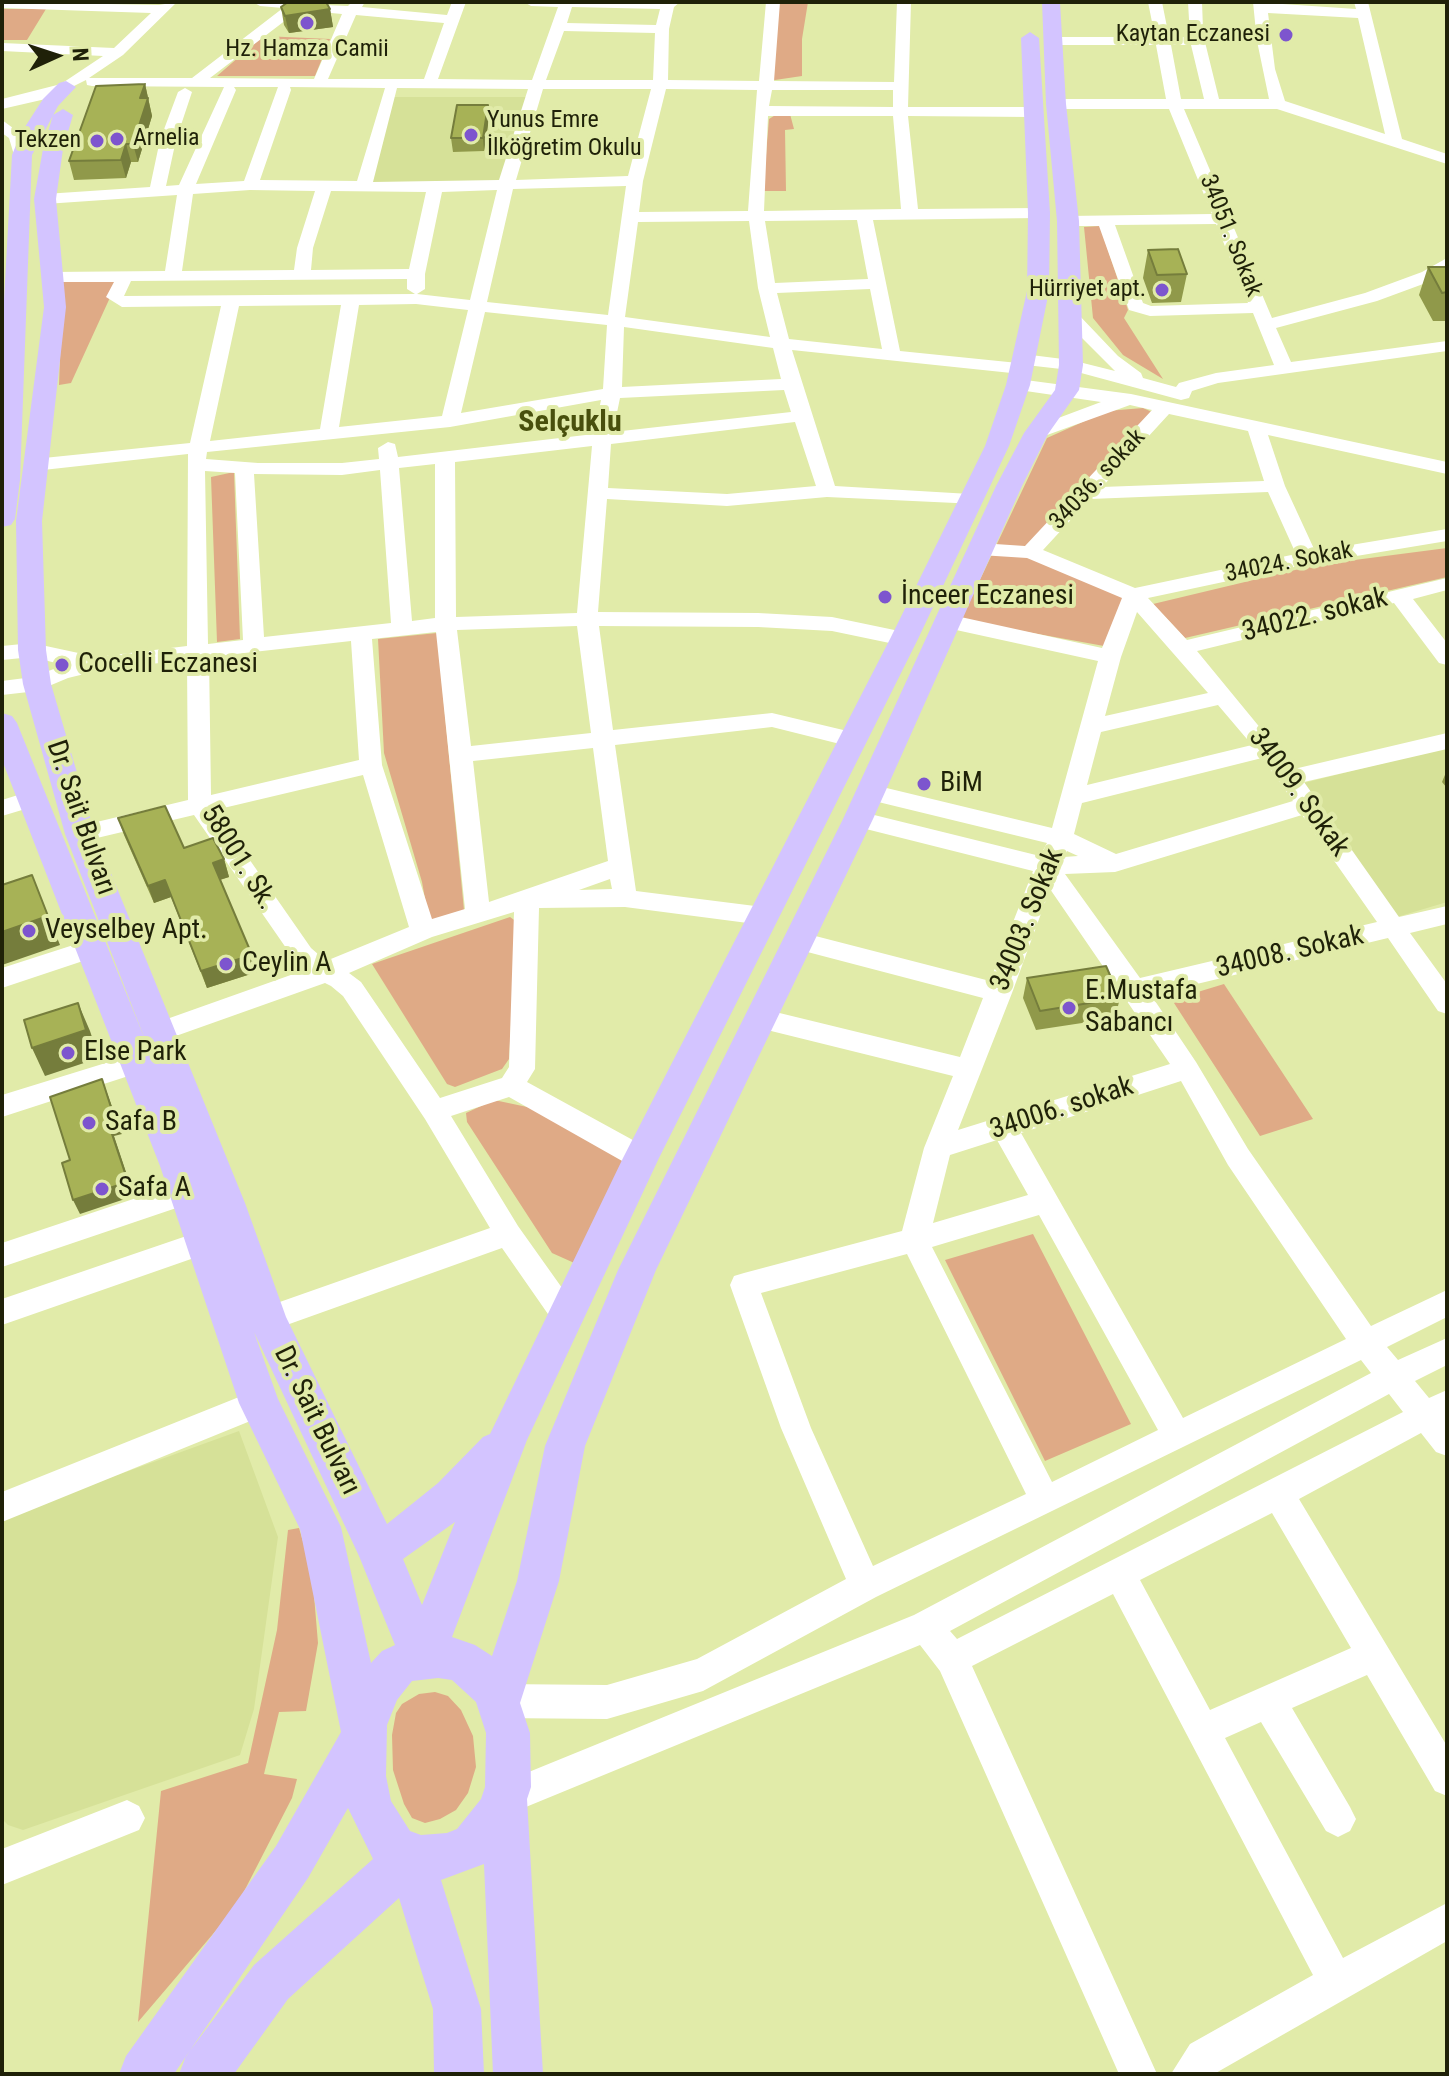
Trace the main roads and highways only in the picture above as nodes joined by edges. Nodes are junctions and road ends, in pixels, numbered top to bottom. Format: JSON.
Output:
{"nodes":[{"id":1,"x":1029,"y":2,"type":"edge"},
{"id":2,"x":1051,"y":2,"type":"edge"},
{"id":3,"x":1044,"y":108,"type":"junction"},
{"id":4,"x":1054,"y":217,"type":"junction"},
{"id":5,"x":12,"y":290,"type":"edge"},
{"id":6,"x":53,"y":291,"type":"junction"},
{"id":7,"x":6,"y":364,"type":"edge"},
{"id":8,"x":14,"y":475,"type":"edge"},
{"id":9,"x":2,"y":519,"type":"edge"},
{"id":10,"x":17,"y":651,"type":"edge"},
{"id":11,"x":2,"y":723,"type":"edge"},
{"id":12,"x":18,"y":803,"type":"edge"},
{"id":13,"x":508,"y":1438,"type":"junction"},
{"id":14,"x":377,"y":1548,"type":"junction"},
{"id":15,"x":422,"y":1658,"type":"junction"},
{"id":16,"x":499,"y":1701,"type":"junction"},
{"id":17,"x":364,"y":1735,"type":"junction"},
{"id":18,"x":504,"y":1799,"type":"junction"},
{"id":19,"x":410,"y":1857,"type":"junction"},
{"id":20,"x":144,"y":2074,"type":"edge"},
{"id":21,"x":204,"y":2074,"type":"edge"},
{"id":22,"x":459,"y":2074,"type":"edge"},
{"id":23,"x":518,"y":2074,"type":"edge"}],
"edges":[{"from":1,"to":3,"type":"main road"},
{"from":2,"to":3,"type":"main road"},
{"from":3,"to":4,"type":"main road"},
{"from":4,"to":13,"type":"main road"},
{"from":4,"to":16,"type":"main road"},
{"from":5,"to":6,"type":"main road"},
{"from":5,"to":6,"type":"main road","name":"Dr. Sait Bulvarı"},
{"from":5,"to":7,"type":"main road","name":"Dr. Sait Bulvarı"},
{"from":6,"to":8,"type":"main road","name":"Dr. Sait Bulvarı"},
{"from":7,"to":8,"type":"main road","name":"Dr. Sait Bulvarı"},
{"from":8,"to":9,"type":"main road","name":"Dr. Sait Bulvarı"},
{"from":8,"to":10,"type":"main road","name":"Dr. Sait Bulvarı"},
{"from":10,"to":14,"type":"main road","name":"Dr. Sait Bulvarı"},
{"from":11,"to":12,"type":"main road","name":"Dr. Sait Bulvarı"},
{"from":12,"to":17,"type":"main road","name":"Dr. Sait Bulvarı"},
{"from":13,"to":14,"type":"main road"},
{"from":13,"to":15,"type":"main road"},
{"from":14,"to":15,"type":"main road","name":"Dr. Sait Bulvarı"},
{"from":15,"to":16,"type":"main road"},
{"from":15,"to":17,"type":"main road"},
{"from":16,"to":18,"type":"main road"},
{"from":17,"to":19,"type":"main road"},
{"from":17,"to":20,"type":"main road"},
{"from":18,"to":19,"type":"main road"},
{"from":18,"to":23,"type":"main road"},
{"from":19,"to":21,"type":"main road"},
{"from":19,"to":22,"type":"main road"}]}
